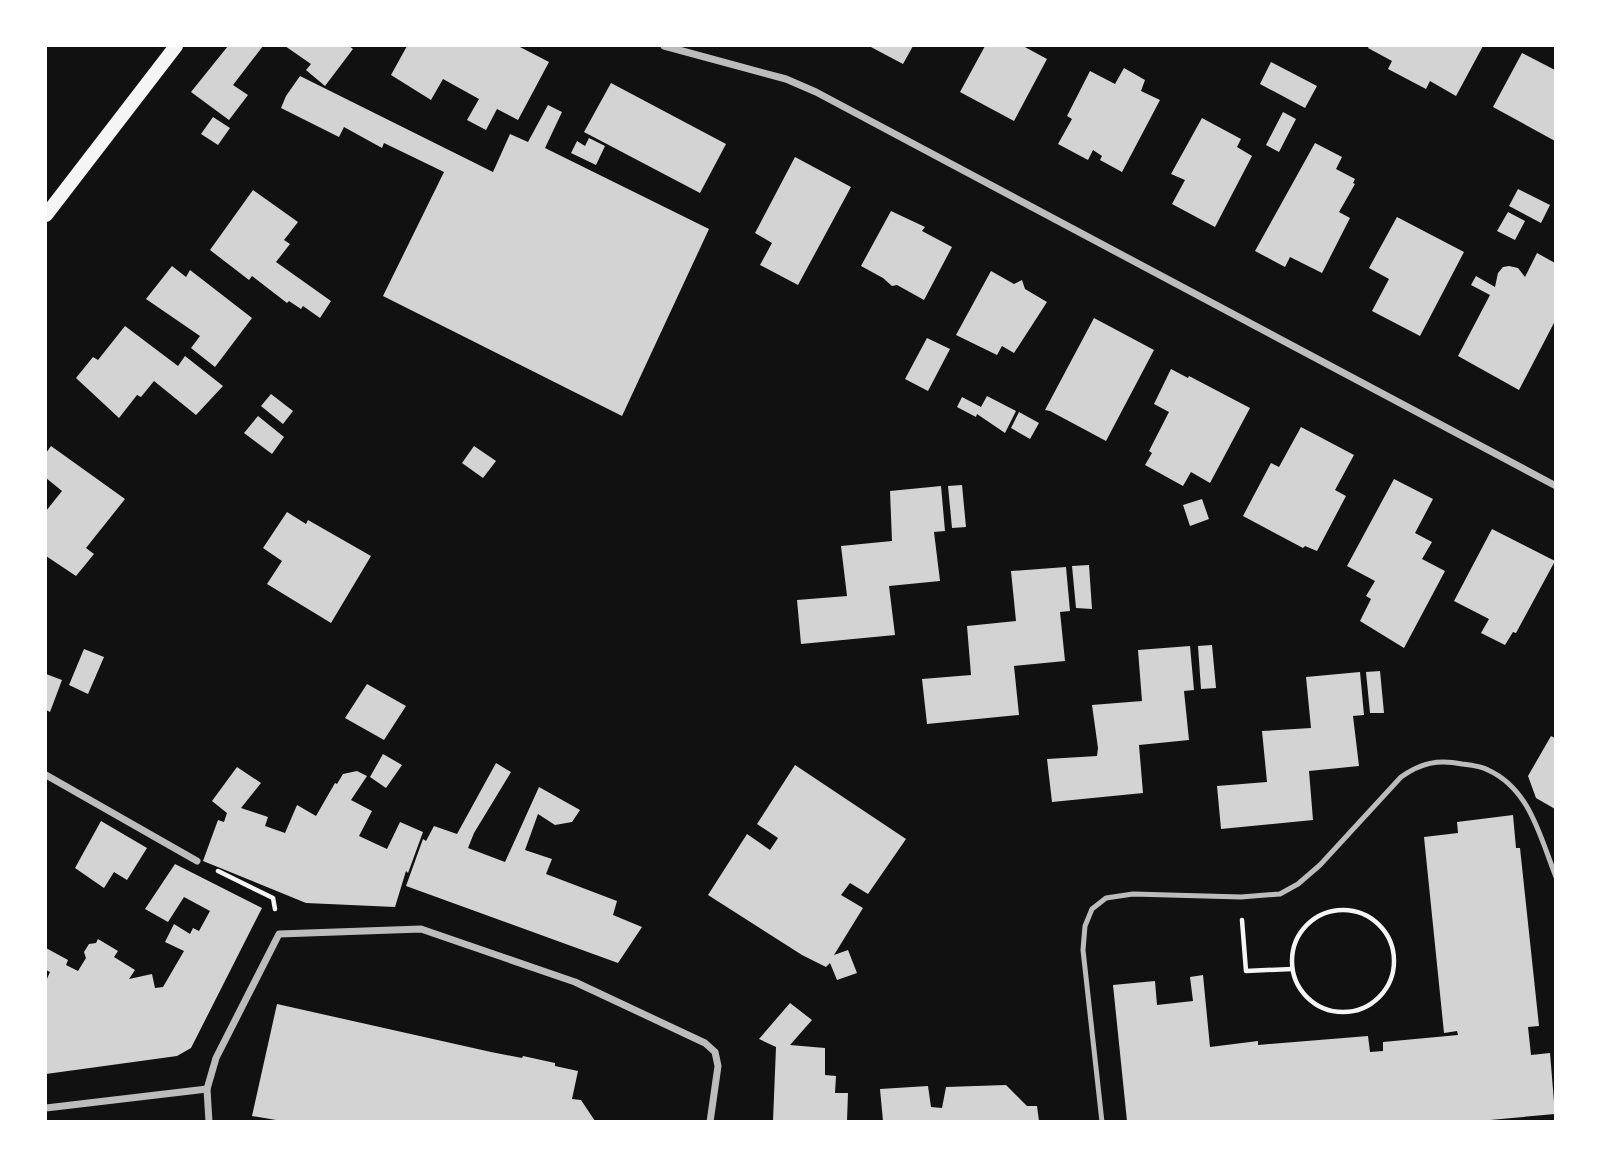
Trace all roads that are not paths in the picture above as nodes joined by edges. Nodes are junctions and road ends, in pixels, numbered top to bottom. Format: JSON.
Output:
{"nodes":[{"id":1,"x":176,"y":46,"type":"edge"},
{"id":2,"x":664,"y":46,"type":"edge"},
{"id":3,"x":46,"y":215,"type":"edge"},
{"id":4,"x":1556,"y":486,"type":"edge"},
{"id":5,"x":46,"y":775,"type":"edge"},
{"id":6,"x":197,"y":861,"type":"road end"},
{"id":7,"x":1556,"y":877,"type":"edge"},
{"id":8,"x":207,"y":1089,"type":"junction"},
{"id":9,"x":46,"y":1108,"type":"edge"},
{"id":10,"x":209,"y":1122,"type":"edge"},
{"id":11,"x":710,"y":1122,"type":"edge"},
{"id":12,"x":1102,"y":1122,"type":"edge"}],
"edges":[{"from":1,"to":3,"type":"main road"},
{"from":2,"to":4,"type":"street"},
{"from":5,"to":6,"type":"street"},
{"from":7,"to":12,"type":"lane"},
{"from":8,"to":9,"type":"street"},
{"from":8,"to":10,"type":"street"},
{"from":8,"to":11,"type":"street"}]}
